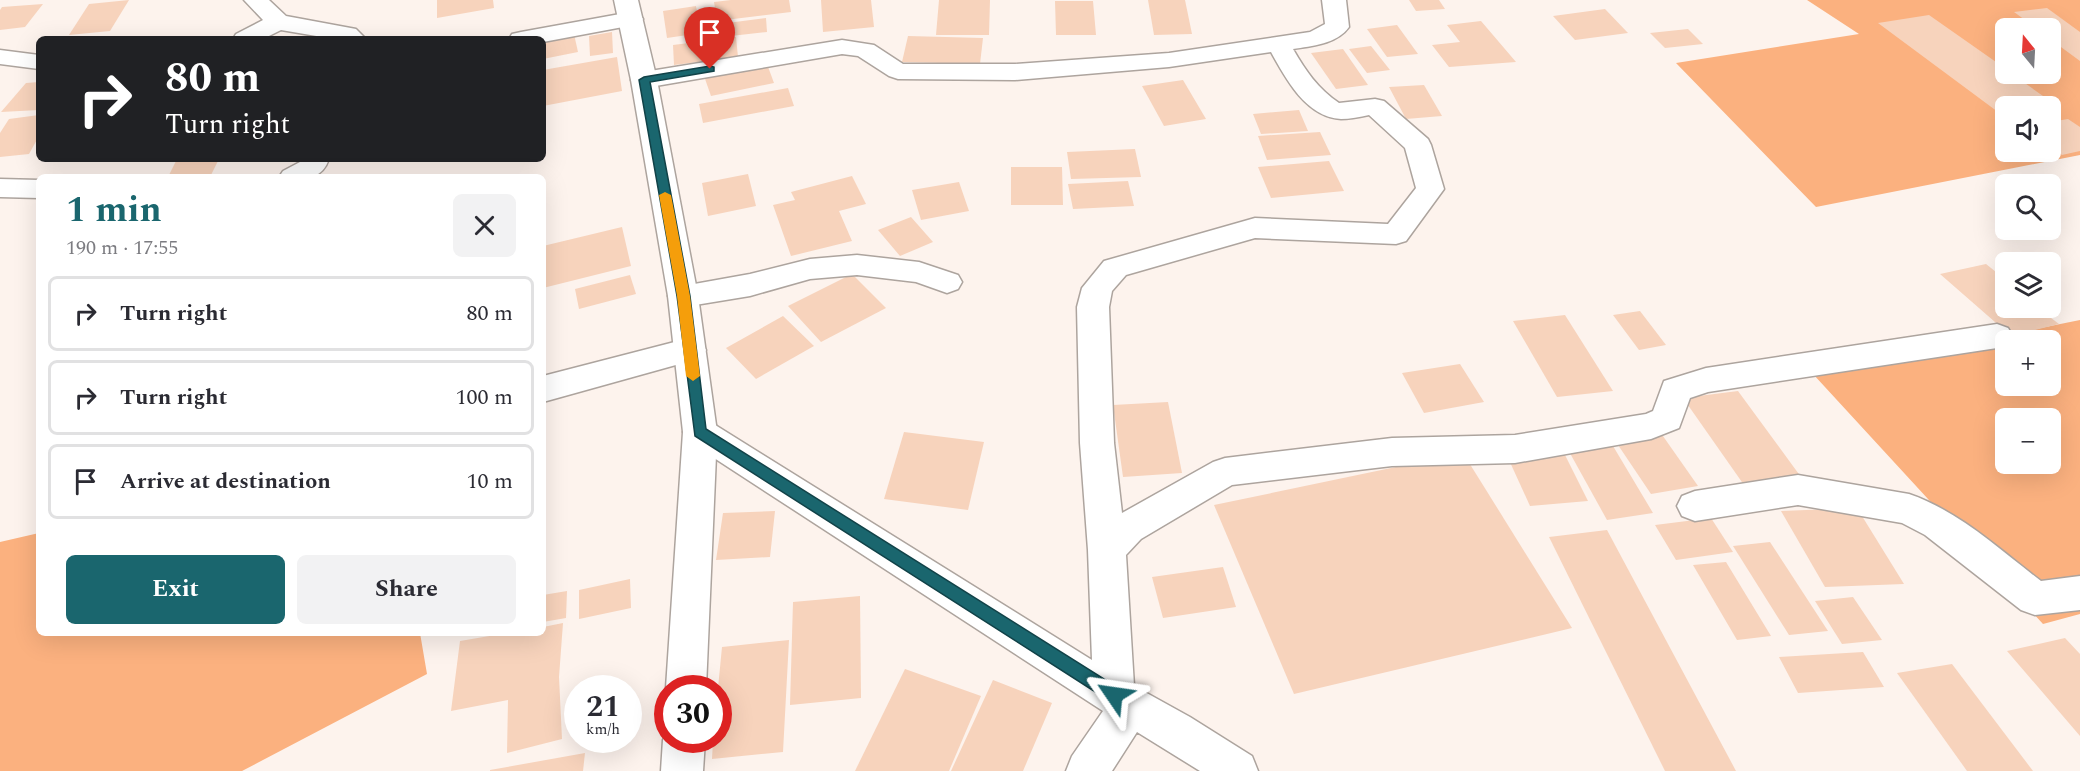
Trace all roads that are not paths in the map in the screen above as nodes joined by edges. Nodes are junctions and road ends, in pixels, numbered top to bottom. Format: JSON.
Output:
{"nodes":[{"id":1,"x":256,"y":0,"type":"edge"},
{"id":2,"x":1334,"y":0,"type":"edge"},
{"id":3,"x":628,"y":9,"type":"edge"},
{"id":4,"x":278,"y":22,"type":"junction"},
{"id":5,"x":251,"y":36,"type":"edge"},
{"id":6,"x":350,"y":36,"type":"edge"},
{"id":7,"x":532,"y":36,"type":"edge"},
{"id":8,"x":1278,"y":44,"type":"junction"},
{"id":9,"x":0,"y":57,"type":"edge"},
{"id":10,"x":36,"y":62,"type":"edge"},
{"id":11,"x":644,"y":80,"type":"junction"},
{"id":12,"x":314,"y":162,"type":"edge"},
{"id":13,"x":299,"y":174,"type":"edge"},
{"id":14,"x":0,"y":188,"type":"edge"},
{"id":15,"x":36,"y":189,"type":"edge"},
{"id":16,"x":947,"y":282,"type":"dead end"},
{"id":17,"x":683,"y":296,"type":"junction"},
{"id":18,"x":1995,"y":336,"type":"edge"},
{"id":19,"x":690,"y":350,"type":"junction"},
{"id":20,"x":546,"y":388,"type":"edge"},
{"id":21,"x":700,"y":432,"type":"junction"},
{"id":22,"x":1695,"y":506,"type":"dead end"},
{"id":23,"x":1107,"y":550,"type":"junction"},
{"id":24,"x":2080,"y":593,"type":"edge"},
{"id":25,"x":687,"y":675,"type":"edge"},
{"id":26,"x":1122,"y":701,"type":"junction"},
{"id":27,"x":683,"y":753,"type":"edge"},
{"id":28,"x":682,"y":771,"type":"edge"},
{"id":29,"x":1087,"y":771,"type":"edge"},
{"id":30,"x":1237,"y":771,"type":"edge"}],
"edges":[{"from":1,"to":4,"type":"street"},
{"from":2,"to":8,"type":"street"},
{"from":3,"to":7,"type":"street"},
{"from":3,"to":11,"type":"street"},
{"from":4,"to":5,"type":"street"},
{"from":4,"to":6,"type":"street"},
{"from":8,"to":11,"type":"street"},
{"from":8,"to":23,"type":"street"},
{"from":9,"to":10,"type":"street"},
{"from":11,"to":17,"type":"street"},
{"from":12,"to":13,"type":"street"},
{"from":14,"to":15,"type":"street"},
{"from":16,"to":17,"type":"street"},
{"from":17,"to":19,"type":"street"},
{"from":18,"to":23,"type":"street"},
{"from":19,"to":20,"type":"street"},
{"from":19,"to":21,"type":"street"},
{"from":21,"to":25,"type":"street"},
{"from":21,"to":26,"type":"street"},
{"from":22,"to":24,"type":"street"},
{"from":23,"to":26,"type":"street"},
{"from":26,"to":29,"type":"street"},
{"from":26,"to":30,"type":"street"},
{"from":27,"to":28,"type":"street"}]}
